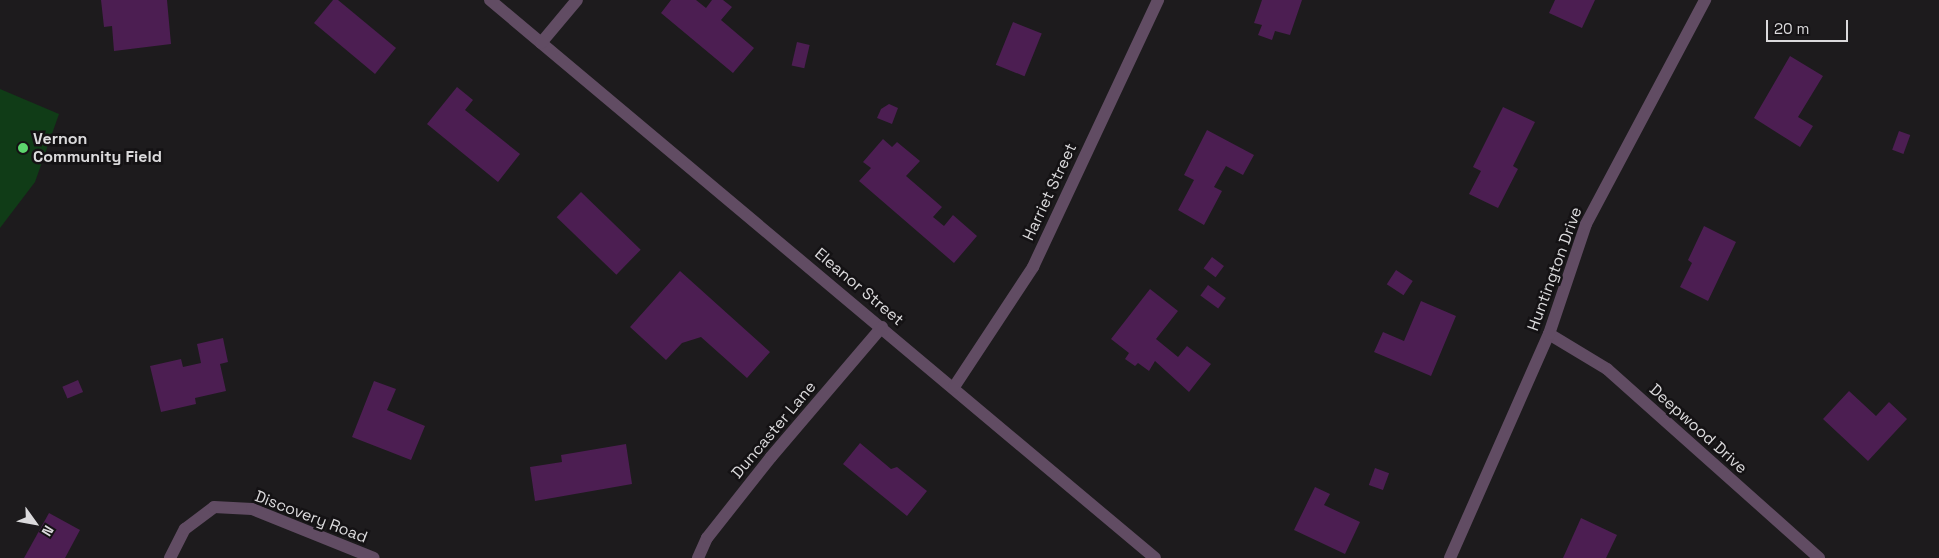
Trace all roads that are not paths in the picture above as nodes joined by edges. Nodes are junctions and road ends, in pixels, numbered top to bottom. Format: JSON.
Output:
{"nodes":[{"id":1,"x":490,"y":0,"type":"edge"},
{"id":2,"x":577,"y":0,"type":"edge"},
{"id":3,"x":1158,"y":0,"type":"edge"},
{"id":4,"x":1705,"y":0,"type":"edge"},
{"id":5,"x":541,"y":43,"type":"junction"},
{"id":6,"x":882,"y":327,"type":"junction"},
{"id":7,"x":1549,"y":334,"type":"junction"},
{"id":8,"x":954,"y":387,"type":"junction"},
{"id":9,"x":170,"y":558,"type":"edge"},
{"id":10,"x":374,"y":558,"type":"edge"},
{"id":11,"x":698,"y":558,"type":"edge"},
{"id":12,"x":1155,"y":558,"type":"edge"},
{"id":13,"x":1450,"y":558,"type":"edge"},
{"id":14,"x":1819,"y":558,"type":"edge"}],
"edges":[{"from":1,"to":5,"type":"street","name":"Eleanor Street"},
{"from":2,"to":5,"type":"street"},
{"from":3,"to":8,"type":"street","name":"Harriet Street"},
{"from":4,"to":7,"type":"street","name":"Huntington Drive"},
{"from":5,"to":6,"type":"street","name":"Eleanor Street"},
{"from":6,"to":8,"type":"street","name":"Eleanor Street"},
{"from":6,"to":11,"type":"street","name":"Duncaster Lane"},
{"from":7,"to":13,"type":"street","name":"Huntington Drive"},
{"from":7,"to":14,"type":"street","name":"Deepwood Drive"},
{"from":8,"to":12,"type":"street","name":"Eleanor Street"},
{"from":9,"to":10,"type":"street","name":"Discovery Road"}]}
